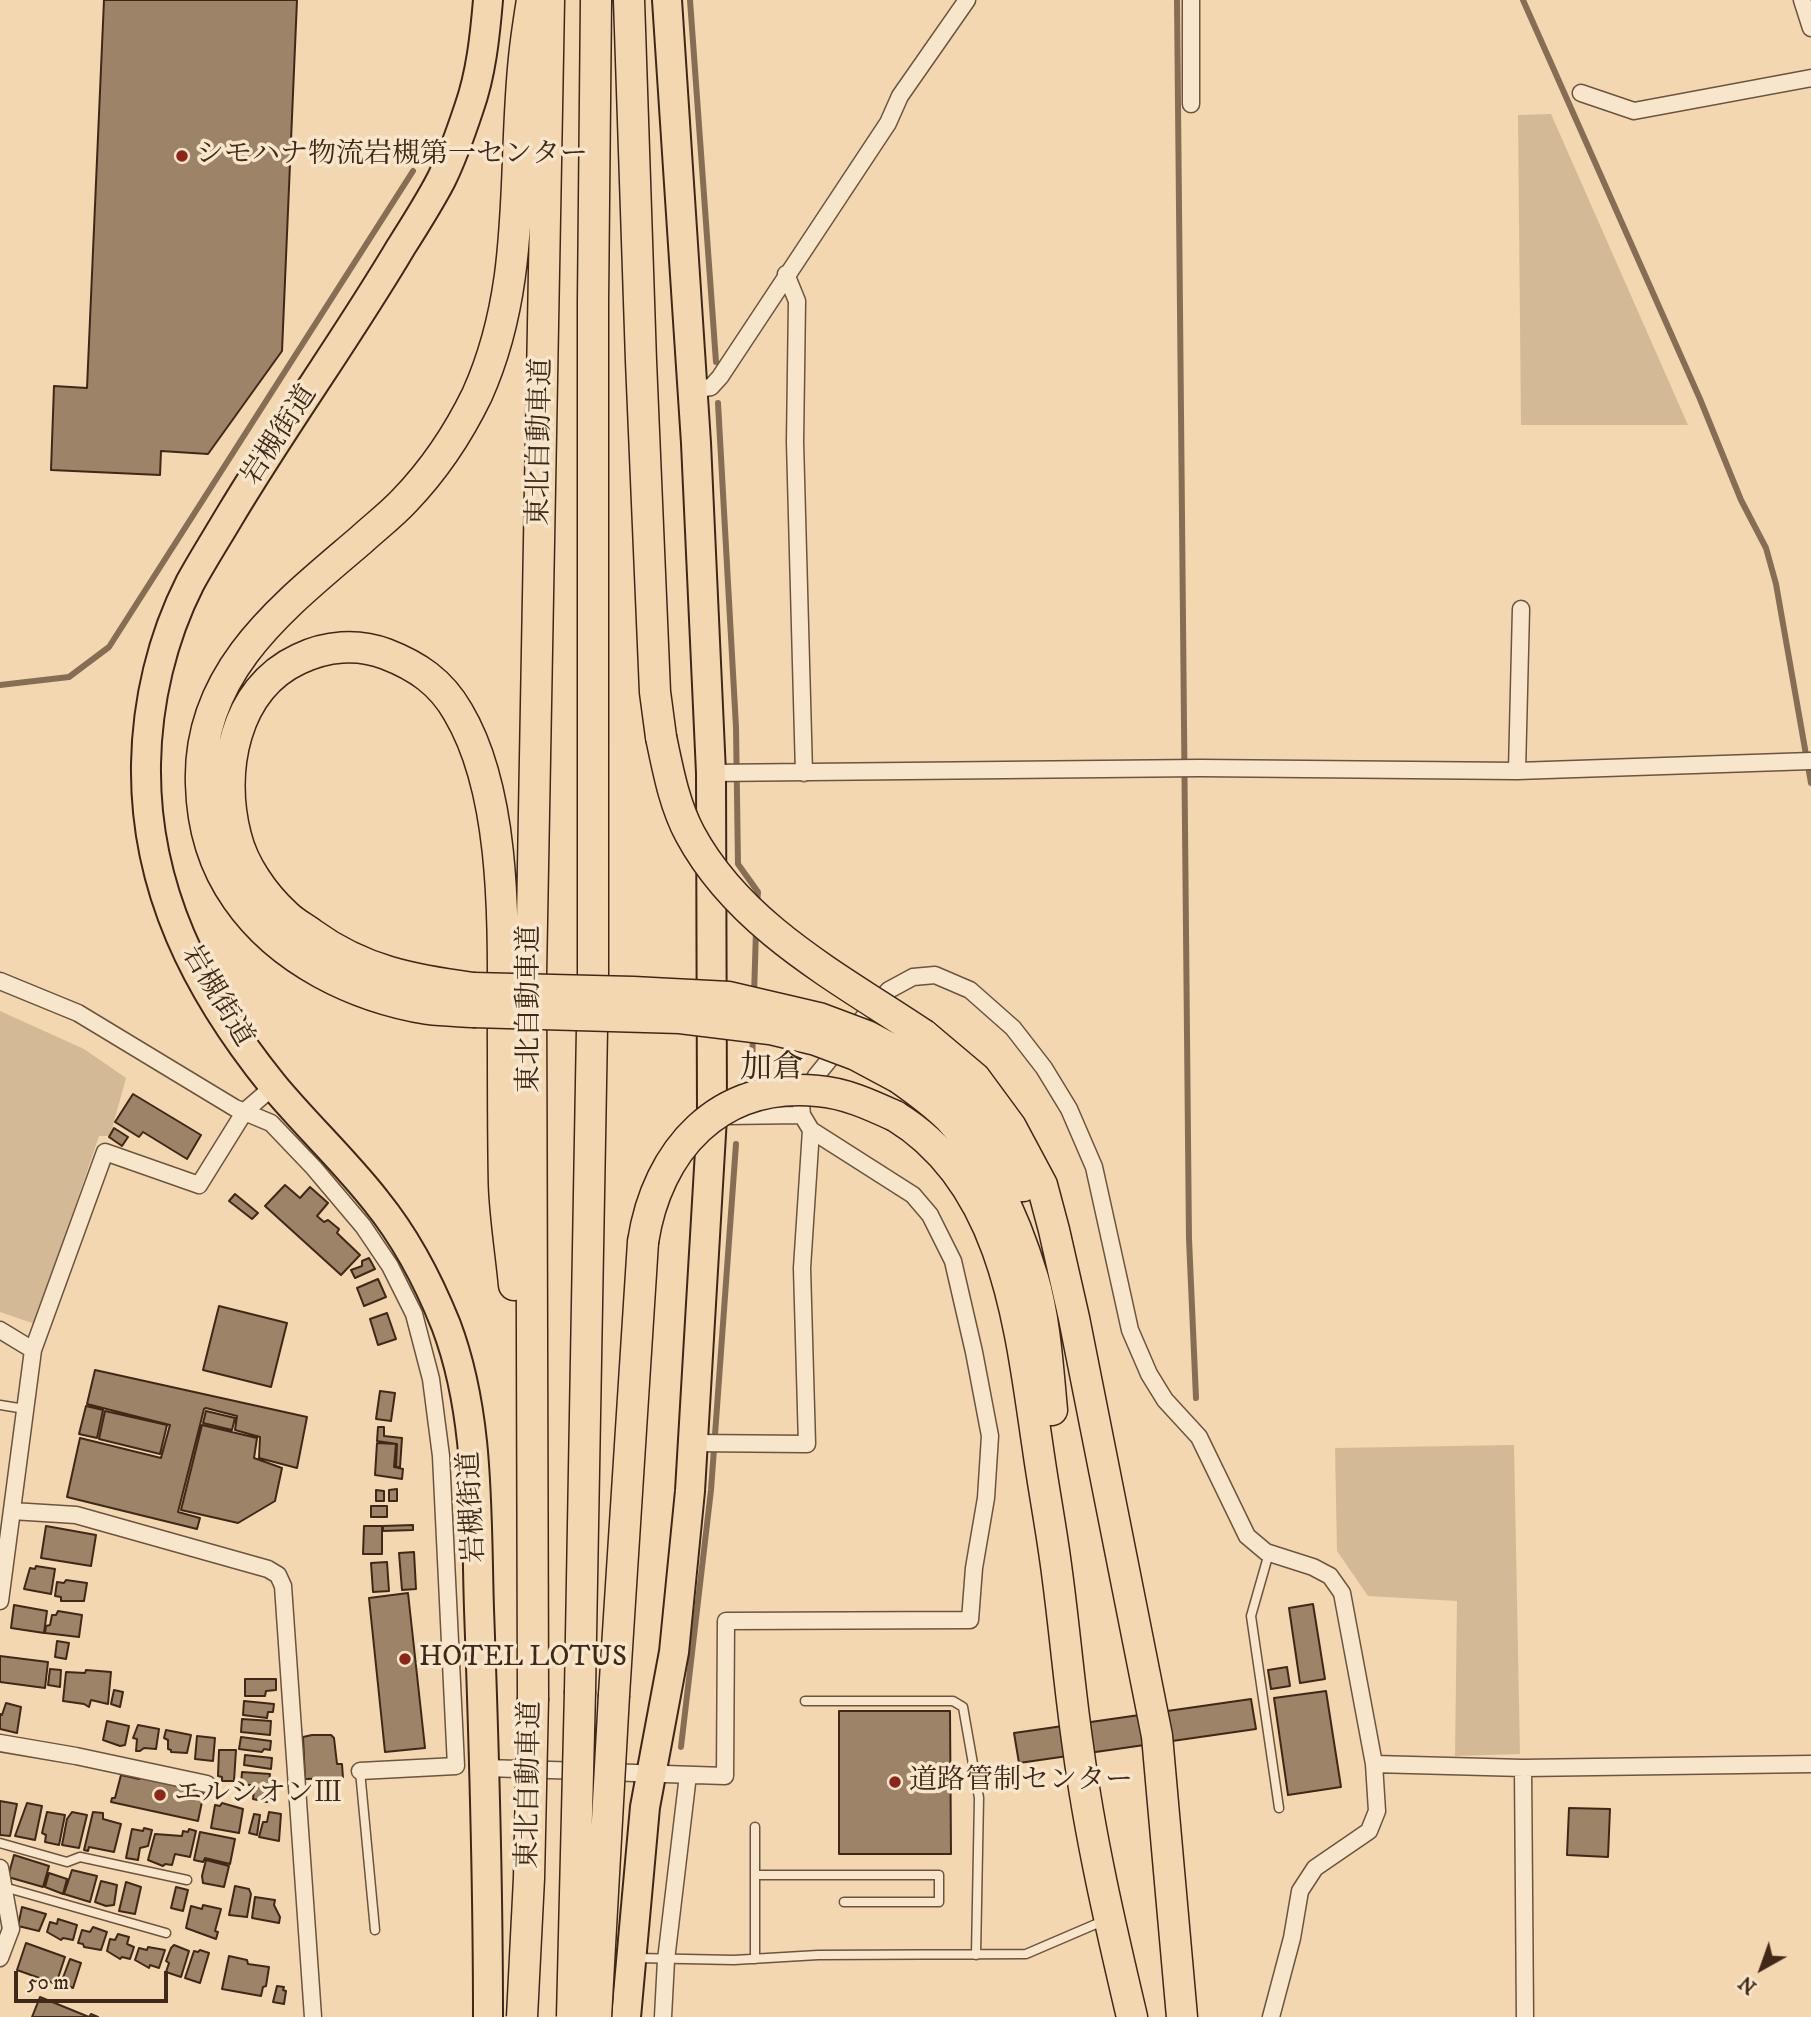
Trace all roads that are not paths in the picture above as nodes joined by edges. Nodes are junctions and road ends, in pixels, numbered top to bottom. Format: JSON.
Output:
{"nodes":[{"id":1,"x":488,"y":0,"type":"edge"},
{"id":2,"x":532,"y":0,"type":"edge"},
{"id":3,"x":549,"y":0,"type":"edge"},
{"id":4,"x":596,"y":0,"type":"edge"},
{"id":5,"x":629,"y":0,"type":"edge"},
{"id":6,"x":667,"y":0,"type":"edge"},
{"id":7,"x":967,"y":0,"type":"edge"},
{"id":8,"x":1191,"y":0,"type":"edge"},
{"id":9,"x":1802,"y":0,"type":"edge"},
{"id":10,"x":1811,"y":28,"type":"edge"},
{"id":11,"x":1811,"y":78,"type":"edge"},
{"id":12,"x":1580,"y":93,"type":"dead end"},
{"id":13,"x":1191,"y":104,"type":"dead end"},
{"id":14,"x":786,"y":274,"type":"junction"},
{"id":15,"x":691,"y":390,"type":"junction"},
{"id":16,"x":1521,"y":609,"type":"dead end"},
{"id":17,"x":1805,"y":762,"type":"edge"},
{"id":18,"x":1517,"y":771,"type":"junction"},
{"id":19,"x":729,"y":773,"type":"junction"},
{"id":20,"x":804,"y":773,"type":"junction"},
{"id":21,"x":0,"y":981,"type":"edge"},
{"id":22,"x":473,"y":1000,"type":"junction"},
{"id":23,"x":911,"y":1057,"type":"junction"},
{"id":24,"x":274,"y":1086,"type":"junction"},
{"id":25,"x":245,"y":1111,"type":"junction"},
{"id":26,"x":802,"y":1115,"type":"junction"},
{"id":27,"x":712,"y":1117,"type":"junction"},
{"id":28,"x":811,"y":1130,"type":"junction"},
{"id":29,"x":0,"y":1330,"type":"edge"},
{"id":30,"x":33,"y":1350,"type":"junction"},
{"id":31,"x":0,"y":1405,"type":"edge"},
{"id":32,"x":25,"y":1409,"type":"junction"},
{"id":33,"x":693,"y":1443,"type":"junction"},
{"id":34,"x":531,"y":1463,"type":"junction"},
{"id":35,"x":12,"y":1511,"type":"junction"},
{"id":36,"x":1269,"y":1553,"type":"junction"},
{"id":37,"x":1055,"y":1557,"type":"junction"},
{"id":38,"x":0,"y":1601,"type":"edge"},
{"id":39,"x":805,"y":1700,"type":"dead end"},
{"id":40,"x":0,"y":1742,"type":"edge"},
{"id":41,"x":1374,"y":1764,"type":"junction"},
{"id":42,"x":1811,"y":1765,"type":"edge"},
{"id":43,"x":485,"y":1768,"type":"junction"},
{"id":44,"x":1523,"y":1768,"type":"junction"},
{"id":45,"x":360,"y":1771,"type":"joint"},
{"id":46,"x":651,"y":1774,"type":"junction"},
{"id":47,"x":688,"y":1775,"type":"junction"},
{"id":48,"x":207,"y":1784,"type":"dead end"},
{"id":49,"x":1279,"y":1808,"type":"dead end"},
{"id":50,"x":755,"y":1827,"type":"dead end"},
{"id":51,"x":0,"y":1843,"type":"edge"},
{"id":52,"x":0,"y":1868,"type":"edge"},
{"id":53,"x":755,"y":1875,"type":"junction"},
{"id":54,"x":187,"y":1880,"type":"dead end"},
{"id":55,"x":4,"y":1887,"type":"junction"},
{"id":56,"x":844,"y":1902,"type":"dead end"},
{"id":57,"x":1109,"y":1919,"type":"junction"},
{"id":58,"x":375,"y":1930,"type":"dead end"},
{"id":59,"x":166,"y":1933,"type":"dead end"},
{"id":60,"x":976,"y":1955,"type":"junction"},
{"id":61,"x":0,"y":1958,"type":"edge"},
{"id":62,"x":630,"y":1958,"type":"junction"},
{"id":63,"x":755,"y":1959,"type":"junction"},
{"id":64,"x":666,"y":1960,"type":"junction"},
{"id":65,"x":1182,"y":2015,"type":"edge"},
{"id":66,"x":313,"y":2017,"type":"edge"},
{"id":67,"x":488,"y":2017,"type":"edge"},
{"id":68,"x":522,"y":2017,"type":"edge"},
{"id":69,"x":572,"y":2017,"type":"edge"},
{"id":70,"x":596,"y":2017,"type":"edge"},
{"id":71,"x":626,"y":2017,"type":"edge"},
{"id":72,"x":663,"y":2017,"type":"edge"},
{"id":73,"x":1132,"y":2017,"type":"edge"},
{"id":74,"x":1271,"y":2017,"type":"edge"},
{"id":75,"x":1525,"y":2017,"type":"edge"}],
"edges":[{"from":1,"to":24,"type":"highway","name":"岩槻街道"},
{"from":2,"to":22,"type":"highway"},
{"from":3,"to":34,"type":"highway","name":"東北自動車道"},
{"from":4,"to":69,"type":"highway","name":"東北自動車道","bridge":true},
{"from":5,"to":23,"type":"highway","bridge":true},
{"from":6,"to":15,"type":"highway"},
{"from":7,"to":14,"type":"street"},
{"from":8,"to":13,"type":"street"},
{"from":9,"to":10,"type":"street"},
{"from":11,"to":12,"type":"street"},
{"from":14,"to":15,"type":"street"},
{"from":14,"to":20,"type":"street"},
{"from":15,"to":19,"type":"highway"},
{"from":16,"to":18,"type":"street"},
{"from":17,"to":18,"type":"street"},
{"from":18,"to":20,"type":"street"},
{"from":19,"to":20,"type":"street"},
{"from":19,"to":27,"type":"highway"},
{"from":21,"to":25,"type":"street"},
{"from":22,"to":23,"type":"highway","bridge":true},
{"from":22,"to":34,"type":"highway"},
{"from":23,"to":37,"type":"highway"},
{"from":23,"to":65,"type":"highway"},
{"from":24,"to":25,"type":"street"},
{"from":24,"to":43,"type":"highway","name":"岩槻街道"},
{"from":25,"to":30,"type":"street"},
{"from":25,"to":45,"type":"street"},
{"from":26,"to":27,"type":"street"},
{"from":26,"to":28,"type":"street"},
{"from":26,"to":36,"type":"street"},
{"from":27,"to":33,"type":"highway"},
{"from":28,"to":33,"type":"street"},
{"from":28,"to":47,"type":"street"},
{"from":29,"to":30,"type":"street"},
{"from":30,"to":32,"type":"street"},
{"from":31,"to":32,"type":"lane"},
{"from":32,"to":35,"type":"street"},
{"from":33,"to":46,"type":"highway"},
{"from":34,"to":68,"type":"highway","name":"東北自動車道","bridge":true},
{"from":35,"to":38,"type":"street"},
{"from":35,"to":66,"type":"street"},
{"from":36,"to":41,"type":"street"},
{"from":36,"to":49,"type":"lane"},
{"from":37,"to":57,"type":"highway"},
{"from":37,"to":70,"type":"highway","bridge":true},
{"from":39,"to":60,"type":"lane"},
{"from":40,"to":48,"type":"street"},
{"from":41,"to":44,"type":"street"},
{"from":41,"to":74,"type":"street"},
{"from":42,"to":44,"type":"street"},
{"from":43,"to":46,"type":"street"},
{"from":43,"to":67,"type":"highway","name":"岩槻街道"},
{"from":44,"to":75,"type":"street"},
{"from":45,"to":58,"type":"lane"},
{"from":46,"to":47,"type":"street"},
{"from":46,"to":62,"type":"highway"},
{"from":47,"to":64,"type":"street"},
{"from":50,"to":53,"type":"lane"},
{"from":51,"to":54,"type":"lane"},
{"from":52,"to":55,"type":"street"},
{"from":53,"to":56,"type":"lane"},
{"from":53,"to":63,"type":"lane"},
{"from":55,"to":59,"type":"lane"},
{"from":55,"to":61,"type":"street"},
{"from":57,"to":60,"type":"lane"},
{"from":57,"to":73,"type":"highway"},
{"from":60,"to":63,"type":"lane"},
{"from":62,"to":64,"type":"lane"},
{"from":62,"to":71,"type":"highway"},
{"from":63,"to":64,"type":"lane"},
{"from":64,"to":72,"type":"street"}]}
